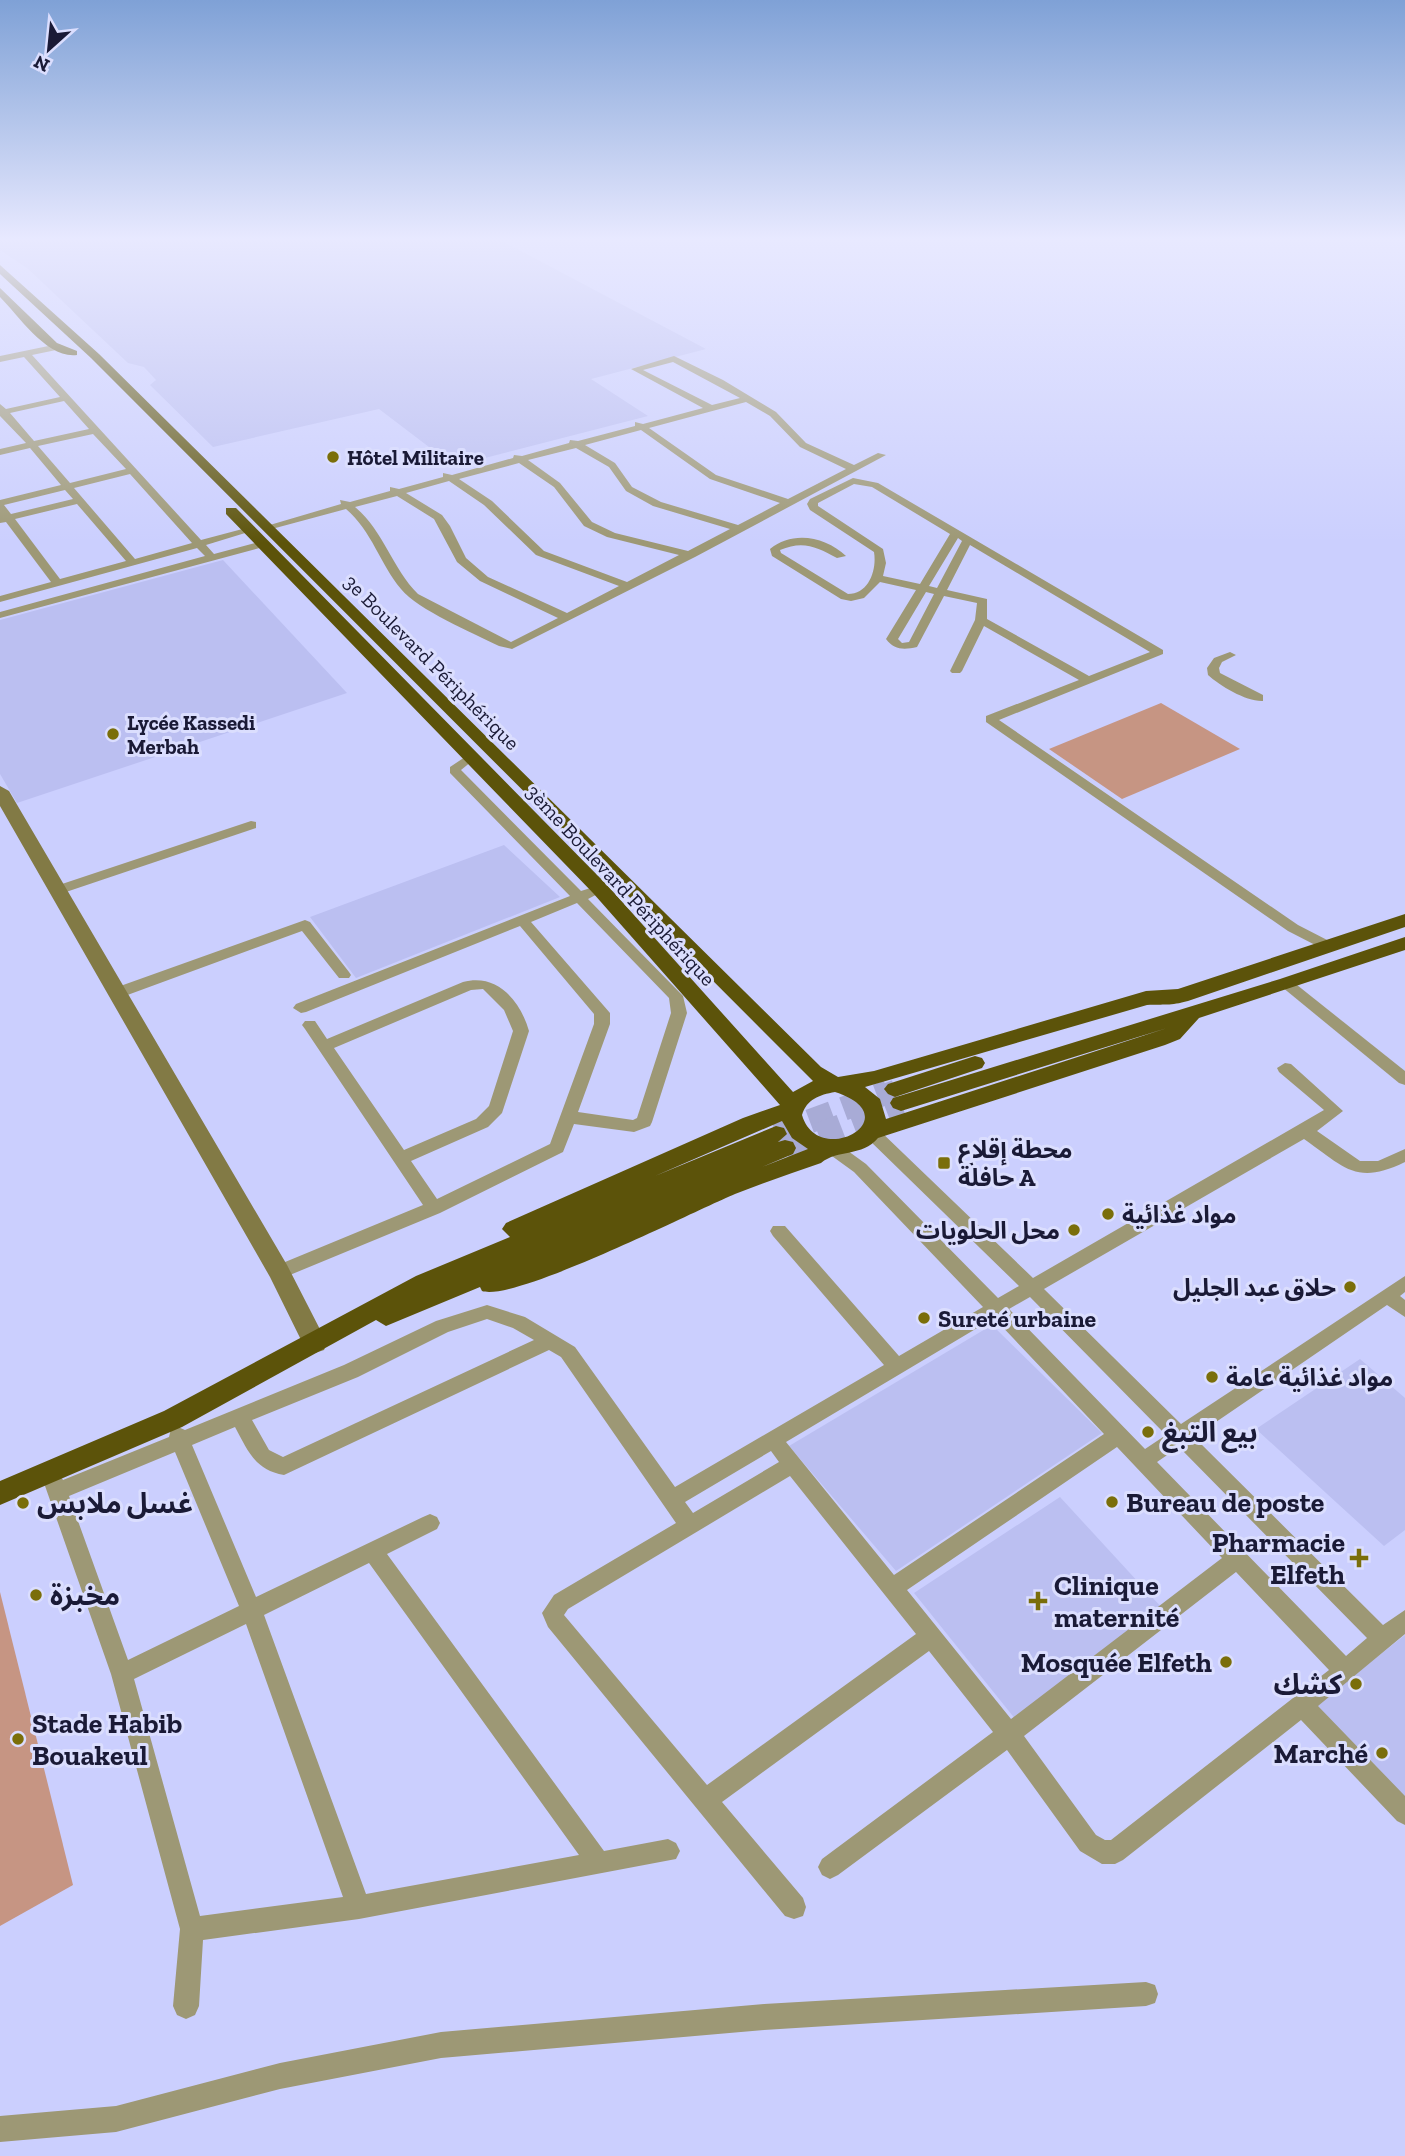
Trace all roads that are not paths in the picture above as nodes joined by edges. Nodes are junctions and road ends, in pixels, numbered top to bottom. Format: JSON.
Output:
{"nodes":[{"id":1,"x":50,"y":342,"type":"edge"},
{"id":2,"x":65,"y":342,"type":"edge"},
{"id":3,"x":66,"y":342,"type":"edge"},
{"id":4,"x":88,"y":342,"type":"edge"},
{"id":5,"x":74,"y":350,"type":"junction"},
{"id":6,"x":26,"y":354,"type":"junction"},
{"id":7,"x":0,"y":359,"type":"edge"},
{"id":8,"x":67,"y":398,"type":"junction"},
{"id":9,"x":746,"y":399,"type":"junction"},
{"id":10,"x":712,"y":409,"type":"junction"},
{"id":11,"x":1,"y":410,"type":"edge"},
{"id":12,"x":640,"y":425,"type":"junction"},
{"id":13,"x":97,"y":430,"type":"junction"},
{"id":14,"x":575,"y":443,"type":"junction"},
{"id":15,"x":30,"y":445,"type":"junction"},
{"id":16,"x":0,"y":452,"type":"edge"},
{"id":17,"x":881,"y":455,"type":"dead end"},
{"id":18,"x":518,"y":458,"type":"junction"},
{"id":19,"x":854,"y":469,"type":"junction"},
{"id":20,"x":131,"y":471,"type":"junction"},
{"id":21,"x":448,"y":476,"type":"junction"},
{"id":22,"x":66,"y":487,"type":"junction"},
{"id":23,"x":395,"y":490,"type":"junction"},
{"id":24,"x":78,"y":501,"type":"junction"},
{"id":25,"x":346,"y":503,"type":"junction"},
{"id":26,"x":789,"y":503,"type":"junction"},
{"id":27,"x":0,"y":505,"type":"edge"},
{"id":28,"x":4,"y":519,"type":"edge"},
{"id":29,"x":262,"y":526,"type":"junction"},
{"id":30,"x":741,"y":529,"type":"junction"},
{"id":31,"x":957,"y":531,"type":"junction"},
{"id":32,"x":969,"y":538,"type":"junction"},
{"id":33,"x":280,"y":539,"type":"junction"},
{"id":34,"x":198,"y":544,"type":"junction"},
{"id":35,"x":263,"y":544,"type":"junction"},
{"id":36,"x":691,"y":555,"type":"junction"},
{"id":37,"x":841,"y":556,"type":"dead end"},
{"id":38,"x":211,"y":557,"type":"junction"},
{"id":39,"x":132,"y":562,"type":"junction"},
{"id":40,"x":877,"y":578,"type":"junction"},
{"id":41,"x":57,"y":583,"type":"junction"},
{"id":42,"x":628,"y":586,"type":"junction"},
{"id":43,"x":923,"y":588,"type":"junction"},
{"id":44,"x":941,"y":590,"type":"junction"},
{"id":45,"x":0,"y":599,"type":"edge"},
{"id":46,"x":0,"y":615,"type":"edge"},
{"id":47,"x":568,"y":618,"type":"junction"},
{"id":48,"x":981,"y":620,"type":"junction"},
{"id":49,"x":1230,"y":655,"type":"dead end"},
{"id":50,"x":956,"y":671,"type":"dead end"},
{"id":51,"x":1088,"y":680,"type":"junction"},
{"id":52,"x":1259,"y":698,"type":"dead end"},
{"id":53,"x":471,"y":757,"type":"junction"},
{"id":54,"x":0,"y":791,"type":"edge"},
{"id":55,"x":251,"y":825,"type":"dead end"},
{"id":56,"x":600,"y":889,"type":"junction"},
{"id":57,"x":58,"y":891,"type":"junction"},
{"id":58,"x":579,"y":898,"type":"junction"},
{"id":59,"x":1405,"y":920,"type":"edge"},
{"id":60,"x":523,"y":921,"type":"junction"},
{"id":61,"x":1405,"y":943,"type":"edge"},
{"id":62,"x":1328,"y":946,"type":"junction"},
{"id":63,"x":344,"y":975,"type":"dead end"},
{"id":64,"x":1287,"y":984,"type":"junction"},
{"id":65,"x":117,"y":993,"type":"junction"},
{"id":66,"x":1188,"y":1004,"type":"junction"},
{"id":67,"x":301,"y":1008,"type":"dead end"},
{"id":68,"x":310,"y":1025,"type":"dead end"},
{"id":69,"x":324,"y":1046,"type":"junction"},
{"id":70,"x":1284,"y":1068,"type":"dead end"},
{"id":71,"x":814,"y":1072,"type":"junction"},
{"id":72,"x":766,"y":1075,"type":"junction"},
{"id":73,"x":874,"y":1078,"type":"junction"},
{"id":74,"x":1405,"y":1079,"type":"edge"},
{"id":75,"x":838,"y":1086,"type":"junction"},
{"id":76,"x":898,"y":1096,"type":"tunnel mouth"},
{"id":77,"x":792,"y":1108,"type":"junction"},
{"id":78,"x":568,"y":1117,"type":"junction"},
{"id":79,"x":751,"y":1124,"type":"junction"},
{"id":80,"x":1305,"y":1131,"type":"junction"},
{"id":81,"x":873,"y":1132,"type":"junction"},
{"id":82,"x":829,"y":1147,"type":"junction"},
{"id":83,"x":1405,"y":1155,"type":"edge"},
{"id":84,"x":400,"y":1159,"type":"junction"},
{"id":85,"x":434,"y":1208,"type":"junction"},
{"id":86,"x":779,"y":1231,"type":"dead end"},
{"id":87,"x":279,"y":1272,"type":"junction"},
{"id":88,"x":424,"y":1283,"type":"junction"},
{"id":89,"x":1405,"y":1283,"type":"edge"},
{"id":90,"x":1032,"y":1288,"type":"junction"},
{"id":91,"x":448,"y":1292,"type":"junction"},
{"id":92,"x":1387,"y":1294,"type":"junction"},
{"id":93,"x":996,"y":1308,"type":"junction"},
{"id":94,"x":1405,"y":1310,"type":"edge"},
{"id":95,"x":550,"y":1341,"type":"junction"},
{"id":96,"x":315,"y":1343,"type":"junction"},
{"id":97,"x":897,"y":1366,"type":"junction"},
{"id":98,"x":240,"y":1417,"type":"junction"},
{"id":99,"x":177,"y":1431,"type":"junction"},
{"id":100,"x":1118,"y":1435,"type":"junction"},
{"id":101,"x":1179,"y":1435,"type":"junction"},
{"id":102,"x":774,"y":1441,"type":"junction"},
{"id":103,"x":1143,"y":1461,"type":"junction"},
{"id":104,"x":793,"y":1464,"type":"junction"},
{"id":105,"x":53,"y":1482,"type":"junction"},
{"id":106,"x":0,"y":1493,"type":"edge"},
{"id":107,"x":671,"y":1500,"type":"junction"},
{"id":108,"x":430,"y":1523,"type":"dead end"},
{"id":109,"x":689,"y":1524,"type":"junction"},
{"id":110,"x":374,"y":1552,"type":"junction"},
{"id":111,"x":1237,"y":1559,"type":"junction"},
{"id":112,"x":892,"y":1588,"type":"junction"},
{"id":113,"x":251,"y":1610,"type":"junction"},
{"id":114,"x":1405,"y":1619,"type":"edge"},
{"id":115,"x":931,"y":1636,"type":"junction"},
{"id":116,"x":1381,"y":1637,"type":"junction"},
{"id":117,"x":1345,"y":1671,"type":"junction"},
{"id":118,"x":122,"y":1674,"type":"junction"},
{"id":119,"x":1301,"y":1704,"type":"junction"},
{"id":120,"x":1009,"y":1734,"type":"junction"},
{"id":121,"x":707,"y":1799,"type":"junction"},
{"id":122,"x":1405,"y":1813,"type":"edge"},
{"id":123,"x":668,"y":1851,"type":"dead end"},
{"id":124,"x":598,"y":1862,"type":"junction"},
{"id":125,"x":830,"y":1867,"type":"dead end"},
{"id":126,"x":359,"y":1907,"type":"junction"},
{"id":127,"x":794,"y":1907,"type":"dead end"},
{"id":128,"x":192,"y":1929,"type":"junction"},
{"id":129,"x":1146,"y":1994,"type":"dead end"},
{"id":130,"x":186,"y":2006,"type":"dead end"},
{"id":131,"x":0,"y":2129,"type":"edge"}],
"edges":[{"from":1,"to":5,"type":"highway"},
{"from":2,"to":5,"type":"highway","name":"3ème Boulevard Périphérique"},
{"from":3,"to":5,"type":"highway"},
{"from":4,"to":5,"type":"highway"},
{"from":5,"to":6,"type":"street"},
{"from":5,"to":29,"type":"highway","name":"3ème Boulevard Périphérique"},
{"from":6,"to":7,"type":"street"},
{"from":6,"to":8,"type":"street"},
{"from":8,"to":11,"type":"street"},
{"from":8,"to":13,"type":"street"},
{"from":9,"to":10,"type":"street"},
{"from":9,"to":10,"type":"street"},
{"from":9,"to":19,"type":"street"},
{"from":10,"to":12,"type":"street"},
{"from":11,"to":15,"type":"street"},
{"from":12,"to":14,"type":"street"},
{"from":12,"to":26,"type":"street"},
{"from":13,"to":15,"type":"street"},
{"from":13,"to":20,"type":"street"},
{"from":14,"to":18,"type":"street"},
{"from":14,"to":30,"type":"street"},
{"from":15,"to":16,"type":"street"},
{"from":15,"to":22,"type":"street"},
{"from":17,"to":19,"type":"street"},
{"from":18,"to":21,"type":"street"},
{"from":18,"to":36,"type":"street"},
{"from":19,"to":26,"type":"street"},
{"from":20,"to":22,"type":"street"},
{"from":20,"to":34,"type":"street"},
{"from":21,"to":23,"type":"street"},
{"from":21,"to":42,"type":"street"},
{"from":22,"to":24,"type":"street"},
{"from":22,"to":27,"type":"street"},
{"from":23,"to":25,"type":"street"},
{"from":23,"to":47,"type":"street"},
{"from":24,"to":28,"type":"street"},
{"from":24,"to":39,"type":"street"},
{"from":25,"to":29,"type":"street"},
{"from":25,"to":47,"type":"street"},
{"from":26,"to":30,"type":"street"},
{"from":27,"to":28,"type":"street"},
{"from":28,"to":41,"type":"street"},
{"from":29,"to":33,"type":"highway","name":"3e Boulevard Périphérique"},
{"from":29,"to":34,"type":"street"},
{"from":29,"to":35,"type":"highway","name":"3ème Boulevard Périphérique"},
{"from":30,"to":36,"type":"street"},
{"from":31,"to":32,"type":"street"},
{"from":31,"to":40,"type":"street"},
{"from":31,"to":43,"type":"street"},
{"from":32,"to":44,"type":"street"},
{"from":32,"to":51,"type":"street"},
{"from":33,"to":35,"type":"highway"},
{"from":33,"to":71,"type":"highway","name":"3e Boulevard Périphérique"},
{"from":34,"to":38,"type":"street"},
{"from":34,"to":39,"type":"street"},
{"from":35,"to":38,"type":"street"},
{"from":35,"to":53,"type":"highway","name":"3ème Boulevard Périphérique"},
{"from":36,"to":42,"type":"street"},
{"from":37,"to":40,"type":"street"},
{"from":38,"to":46,"type":"street"},
{"from":39,"to":41,"type":"street"},
{"from":40,"to":43,"type":"street"},
{"from":41,"to":45,"type":"street"},
{"from":42,"to":47,"type":"street"},
{"from":43,"to":44,"type":"street"},
{"from":43,"to":44,"type":"street"},
{"from":44,"to":48,"type":"street"},
{"from":48,"to":50,"type":"street"},
{"from":48,"to":51,"type":"street"},
{"from":49,"to":52,"type":"street"},
{"from":51,"to":62,"type":"street"},
{"from":53,"to":56,"type":"highway","name":"3ème Boulevard Périphérique"},
{"from":53,"to":58,"type":"street"},
{"from":54,"to":57,"type":"street"},
{"from":55,"to":57,"type":"street"},
{"from":56,"to":58,"type":"street"},
{"from":56,"to":72,"type":"highway","name":"3ème Boulevard Périphérique"},
{"from":57,"to":65,"type":"street"},
{"from":58,"to":60,"type":"street"},
{"from":58,"to":78,"type":"street"},
{"from":59,"to":62,"type":"highway"},
{"from":60,"to":67,"type":"street"},
{"from":60,"to":78,"type":"street"},
{"from":61,"to":64,"type":"highway"},
{"from":62,"to":66,"type":"highway"},
{"from":63,"to":65,"type":"street"},
{"from":64,"to":66,"type":"highway"},
{"from":64,"to":74,"type":"street"},
{"from":65,"to":87,"type":"street"},
{"from":66,"to":73,"type":"highway"},
{"from":66,"to":76,"type":"highway"},
{"from":66,"to":81,"type":"highway"},
{"from":68,"to":69,"type":"street"},
{"from":69,"to":84,"type":"street"},
{"from":69,"to":84,"type":"street"},
{"from":70,"to":80,"type":"street"},
{"from":71,"to":73,"type":"highway"},
{"from":71,"to":75,"type":"highway","name":"3e Boulevard Périphérique"},
{"from":72,"to":77,"type":"highway","name":"3ème Boulevard Périphérique"},
{"from":72,"to":79,"type":"highway"},
{"from":73,"to":75,"type":"highway"},
{"from":75,"to":77,"type":"highway"},
{"from":75,"to":81,"type":"highway"},
{"from":77,"to":79,"type":"highway"},
{"from":77,"to":82,"type":"highway"},
{"from":78,"to":85,"type":"street"},
{"from":79,"to":88,"type":"highway"},
{"from":80,"to":83,"type":"street"},
{"from":80,"to":90,"type":"street"},
{"from":81,"to":82,"type":"highway"},
{"from":81,"to":90,"type":"street"},
{"from":82,"to":91,"type":"highway"},
{"from":82,"to":93,"type":"street"},
{"from":84,"to":85,"type":"street"},
{"from":85,"to":87,"type":"street"},
{"from":86,"to":97,"type":"street"},
{"from":87,"to":96,"type":"street"},
{"from":88,"to":91,"type":"highway"},
{"from":88,"to":96,"type":"highway"},
{"from":89,"to":92,"type":"street"},
{"from":90,"to":93,"type":"street"},
{"from":90,"to":101,"type":"street"},
{"from":91,"to":96,"type":"highway"},
{"from":92,"to":94,"type":"street"},
{"from":92,"to":101,"type":"street"},
{"from":93,"to":97,"type":"street"},
{"from":93,"to":100,"type":"street"},
{"from":95,"to":98,"type":"street"},
{"from":95,"to":98,"type":"street"},
{"from":95,"to":107,"type":"street"},
{"from":96,"to":99,"type":"highway"},
{"from":97,"to":102,"type":"street"},
{"from":98,"to":99,"type":"street"},
{"from":99,"to":105,"type":"highway"},
{"from":99,"to":113,"type":"street"},
{"from":100,"to":103,"type":"street"},
{"from":100,"to":112,"type":"street"},
{"from":101,"to":103,"type":"street"},
{"from":101,"to":116,"type":"street"},
{"from":102,"to":104,"type":"street"},
{"from":102,"to":107,"type":"street"},
{"from":103,"to":111,"type":"street"},
{"from":104,"to":109,"type":"street"},
{"from":104,"to":112,"type":"street"},
{"from":105,"to":106,"type":"highway"},
{"from":105,"to":118,"type":"street"},
{"from":107,"to":109,"type":"street"},
{"from":108,"to":110,"type":"street"},
{"from":109,"to":121,"type":"street"},
{"from":110,"to":113,"type":"street"},
{"from":110,"to":124,"type":"street"},
{"from":111,"to":117,"type":"street"},
{"from":111,"to":120,"type":"street"},
{"from":112,"to":115,"type":"street"},
{"from":113,"to":118,"type":"street"},
{"from":113,"to":126,"type":"street"},
{"from":114,"to":116,"type":"street"},
{"from":115,"to":120,"type":"street"},
{"from":115,"to":121,"type":"street"},
{"from":116,"to":117,"type":"street"},
{"from":117,"to":119,"type":"street"},
{"from":118,"to":128,"type":"street"},
{"from":119,"to":120,"type":"street"},
{"from":119,"to":122,"type":"street"},
{"from":120,"to":125,"type":"street"},
{"from":121,"to":127,"type":"street"},
{"from":123,"to":124,"type":"street"},
{"from":124,"to":126,"type":"street"},
{"from":126,"to":128,"type":"street"},
{"from":128,"to":130,"type":"street"},
{"from":129,"to":131,"type":"street"}]}
